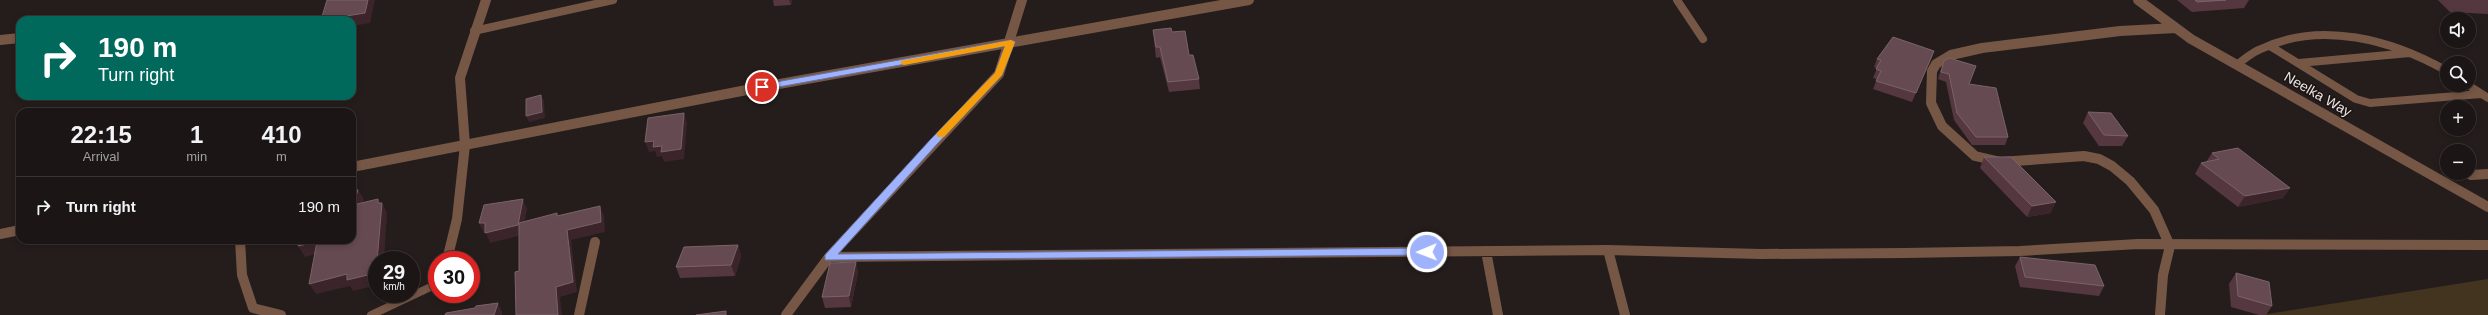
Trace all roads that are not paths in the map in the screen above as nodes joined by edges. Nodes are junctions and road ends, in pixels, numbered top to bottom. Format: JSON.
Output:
{"nodes":[{"id":1,"x":486,"y":0,"type":"edge"},
{"id":2,"x":613,"y":0,"type":"edge"},
{"id":3,"x":1022,"y":0,"type":"edge"},
{"id":4,"x":1249,"y":0,"type":"edge"},
{"id":5,"x":1677,"y":0,"type":"edge"},
{"id":6,"x":2138,"y":0,"type":"edge"},
{"id":7,"x":2176,"y":28,"type":"junction"},
{"id":8,"x":474,"y":31,"type":"junction"},
{"id":9,"x":16,"y":38,"type":"edge"},
{"id":10,"x":1703,"y":39,"type":"dead end"},
{"id":11,"x":0,"y":40,"type":"edge"},
{"id":12,"x":1011,"y":42,"type":"junction"},
{"id":13,"x":2270,"y":46,"type":"junction"},
{"id":14,"x":2414,"y":53,"type":"junction"},
{"id":15,"x":2299,"y":63,"type":"junction"},
{"id":16,"x":2238,"y":64,"type":"junction"},
{"id":17,"x":2440,"y":67,"type":"edge"},
{"id":18,"x":2484,"y":96,"type":"edge"},
{"id":19,"x":465,"y":145,"type":"junction"},
{"id":20,"x":356,"y":166,"type":"edge"},
{"id":21,"x":2488,"y":174,"type":"edge"},
{"id":22,"x":2476,"y":175,"type":"edge"},
{"id":23,"x":2488,"y":207,"type":"edge"},
{"id":24,"x":16,"y":231,"type":"edge"},
{"id":25,"x":0,"y":234,"type":"edge"},
{"id":26,"x":595,"y":242,"type":"dead end"},
{"id":27,"x":239,"y":244,"type":"edge"},
{"id":28,"x":2488,"y":245,"type":"edge"},
{"id":29,"x":2170,"y":246,"type":"junction"},
{"id":30,"x":1608,"y":250,"type":"junction"},
{"id":31,"x":450,"y":251,"type":"edge"},
{"id":32,"x":1486,"y":251,"type":"junction"},
{"id":33,"x":829,"y":257,"type":"junction"},
{"id":34,"x":428,"y":288,"type":"edge"},
{"id":35,"x":281,"y":315,"type":"edge"},
{"id":36,"x":371,"y":315,"type":"edge"},
{"id":37,"x":579,"y":315,"type":"edge"},
{"id":38,"x":786,"y":315,"type":"edge"},
{"id":39,"x":1498,"y":315,"type":"edge"},
{"id":40,"x":1625,"y":315,"type":"edge"},
{"id":41,"x":2160,"y":315,"type":"edge"}],
"edges":[{"from":1,"to":8,"type":"street"},
{"from":2,"to":8,"type":"lane"},
{"from":3,"to":12,"type":"street"},
{"from":4,"to":12,"type":"street"},
{"from":5,"to":10,"type":"lane"},
{"from":6,"to":7,"type":"street","name":"Neelka Way"},
{"from":7,"to":16,"type":"street","name":"Neelka Way"},
{"from":7,"to":29,"type":"street"},
{"from":8,"to":19,"type":"street"},
{"from":9,"to":11,"type":"street"},
{"from":12,"to":19,"type":"street"},
{"from":12,"to":33,"type":"street"},
{"from":13,"to":14,"type":"lane"},
{"from":13,"to":15,"type":"lane"},
{"from":13,"to":16,"type":"lane"},
{"from":14,"to":15,"type":"lane"},
{"from":14,"to":17,"type":"lane"},
{"from":15,"to":18,"type":"lane"},
{"from":16,"to":23,"type":"street","name":"Neelka Way"},
{"from":19,"to":20,"type":"street"},
{"from":19,"to":31,"type":"street"},
{"from":21,"to":22,"type":"street"},
{"from":24,"to":25,"type":"street"},
{"from":26,"to":37,"type":"street"},
{"from":27,"to":35,"type":"street"},
{"from":28,"to":29,"type":"street"},
{"from":29,"to":30,"type":"street"},
{"from":29,"to":41,"type":"street"},
{"from":30,"to":32,"type":"street"},
{"from":30,"to":40,"type":"street"},
{"from":32,"to":33,"type":"street"},
{"from":32,"to":39,"type":"street"},
{"from":33,"to":38,"type":"street"},
{"from":34,"to":36,"type":"lane"}]}
